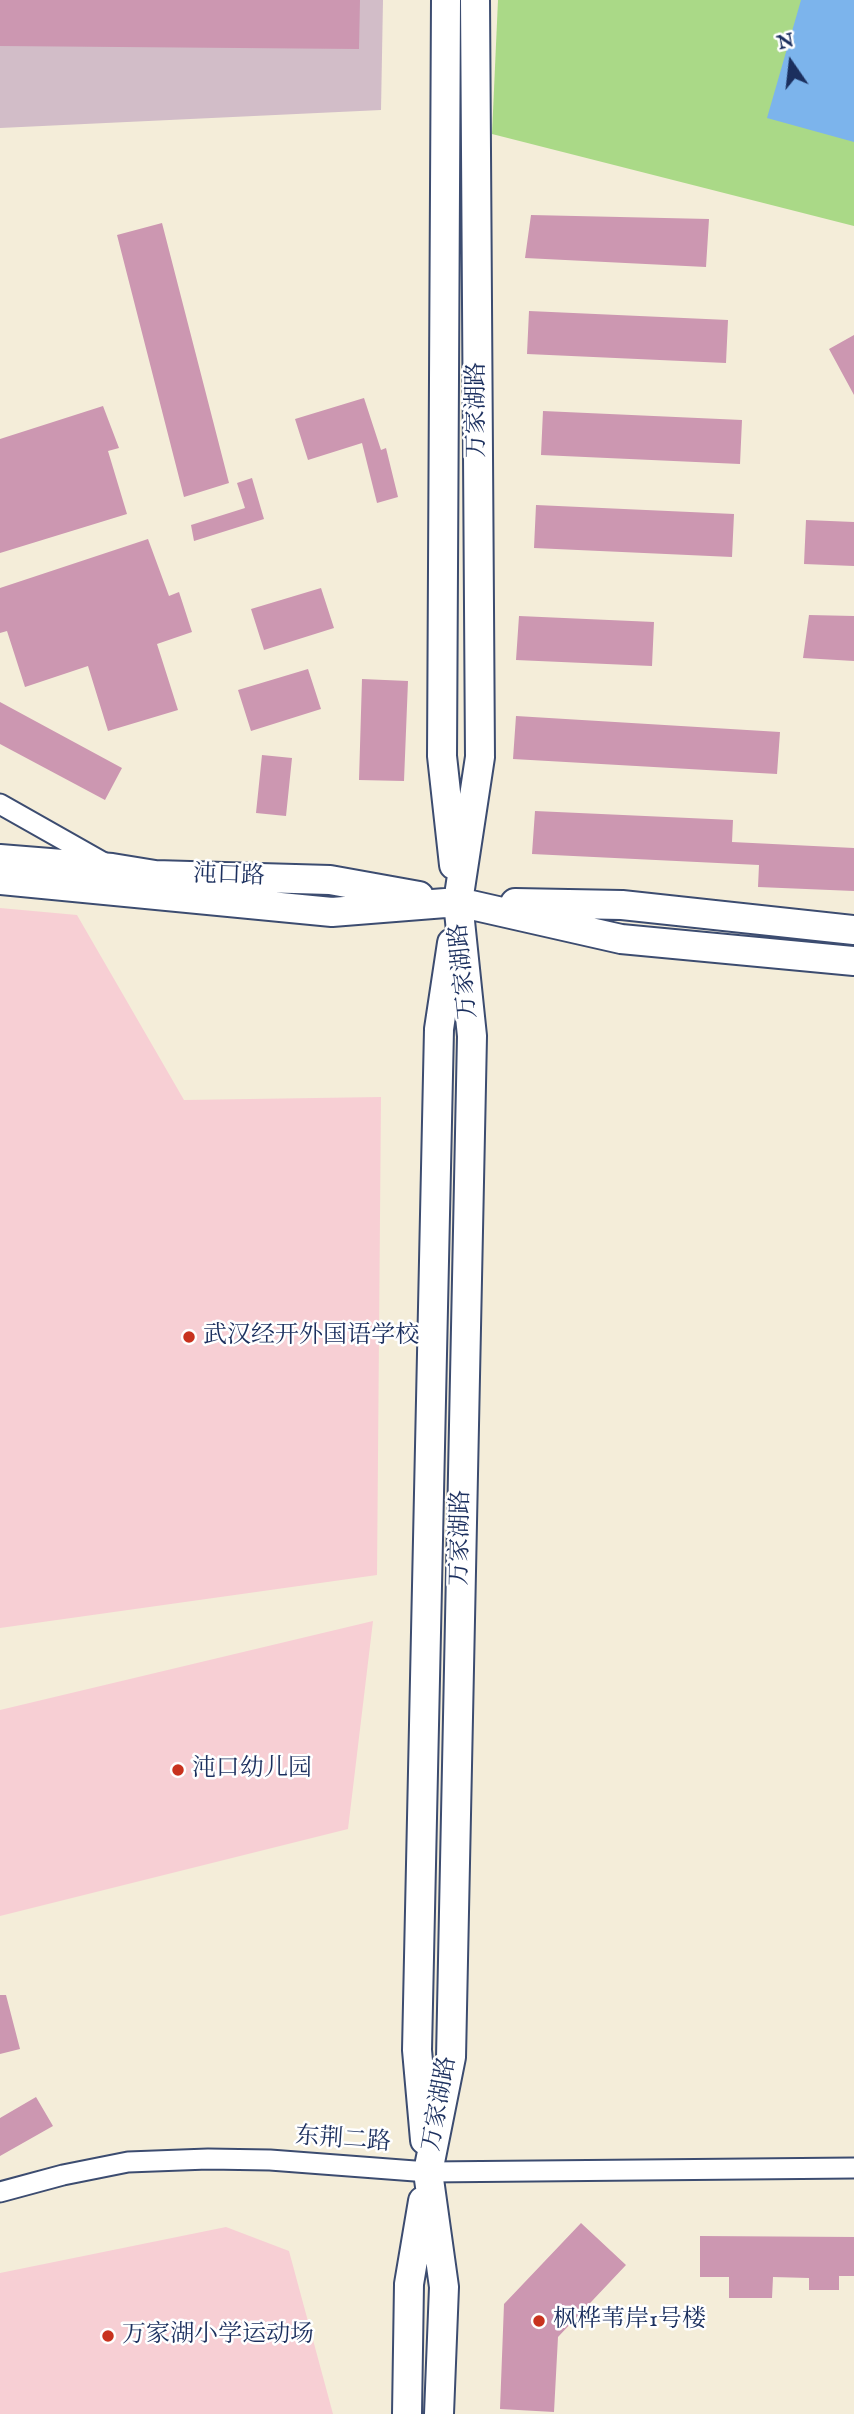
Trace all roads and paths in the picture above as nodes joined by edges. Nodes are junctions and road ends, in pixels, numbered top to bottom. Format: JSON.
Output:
{"nodes":[{"id":1,"x":446,"y":0,"type":"edge"},
{"id":2,"x":475,"y":0,"type":"edge"},
{"id":3,"x":0,"y":804,"type":"edge"},
{"id":4,"x":0,"y":859,"type":"edge"},
{"id":5,"x":108,"y":878,"type":"junction"},
{"id":6,"x":0,"y":880,"type":"edge"},
{"id":7,"x":458,"y":902,"type":"junction"},
{"id":8,"x":854,"y":930,"type":"edge"},
{"id":9,"x":854,"y":961,"type":"edge"},
{"id":10,"x":854,"y":2168,"type":"edge"},
{"id":11,"x":428,"y":2172,"type":"junction"},
{"id":12,"x":0,"y":2192,"type":"edge"},
{"id":13,"x":407,"y":2414,"type":"edge"},
{"id":14,"x":439,"y":2414,"type":"edge"}],
"edges":[{"from":1,"to":7,"type":"main road","name":"万家湖路"},
{"from":2,"to":7,"type":"main road","name":"万家湖路"},
{"from":3,"to":5,"type":"street"},
{"from":4,"to":5,"type":"main road","name":"沌口路"},
{"from":5,"to":6,"type":"main road","name":"沌口路"},
{"from":5,"to":7,"type":"main road","name":"沌口路"},
{"from":7,"to":8,"type":"main road","name":"沌口路"},
{"from":7,"to":9,"type":"main road","name":"沌口路"},
{"from":7,"to":11,"type":"main road","name":"万家湖路"},
{"from":10,"to":11,"type":"street","name":"东荆二路"},
{"from":11,"to":12,"type":"street","name":"东荆二路"},
{"from":11,"to":13,"type":"main road","name":"万家湖路"},
{"from":11,"to":14,"type":"main road","name":"万家湖路"}]}
